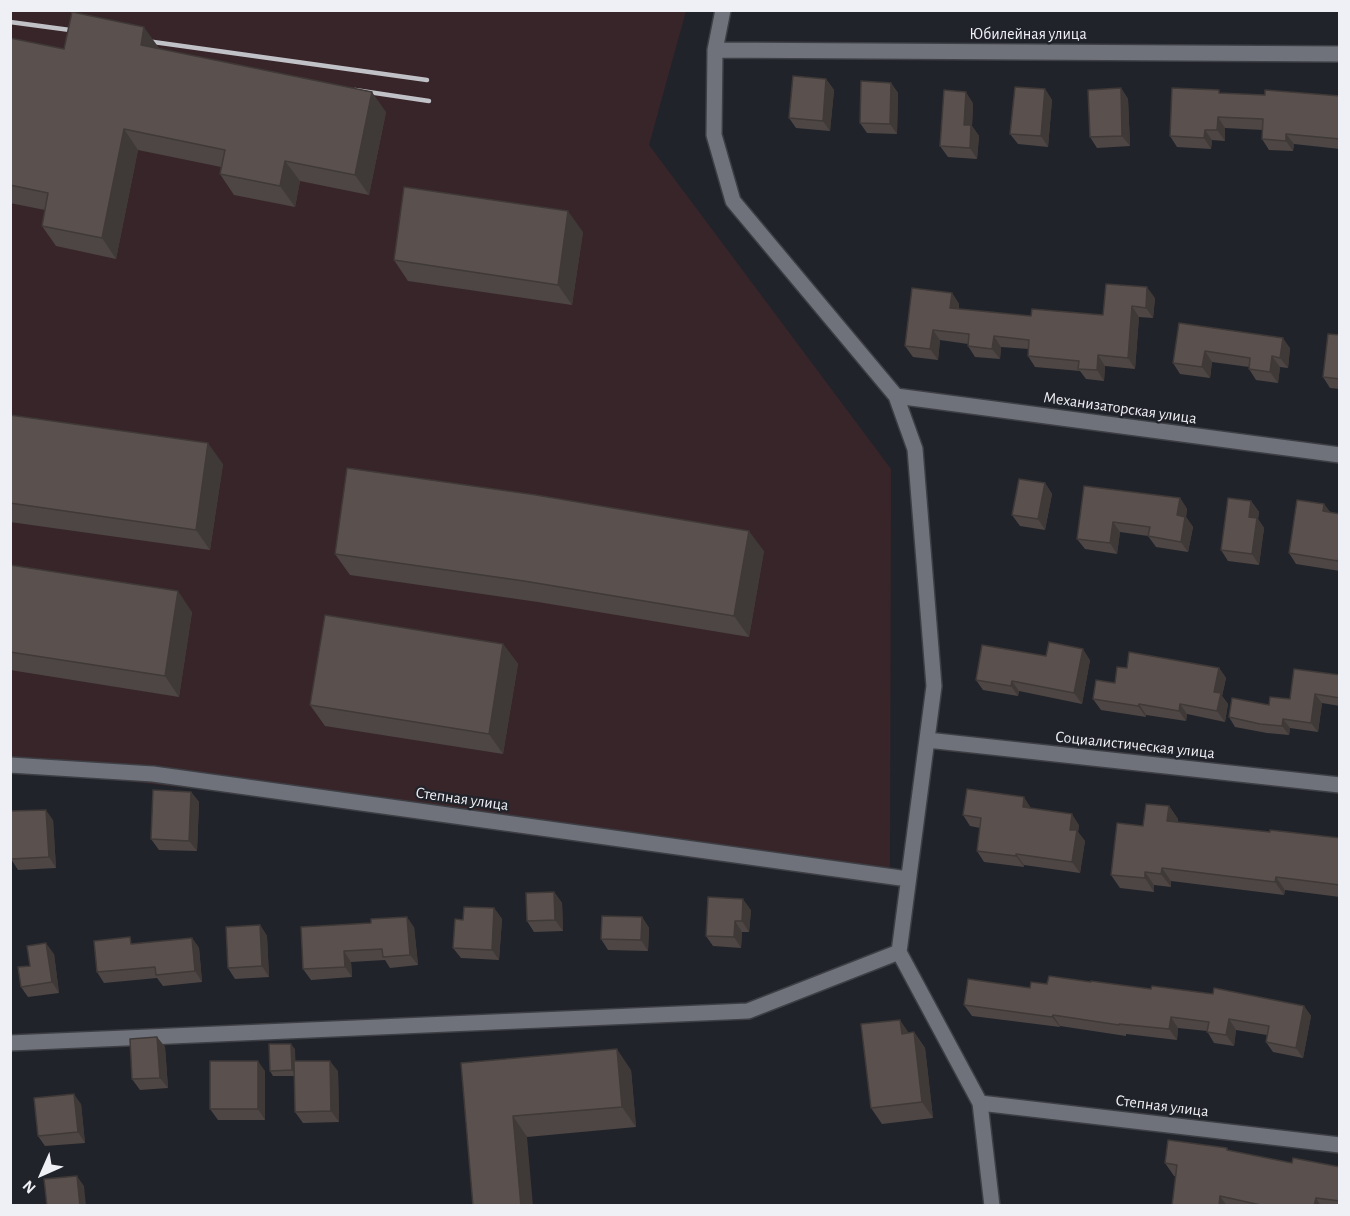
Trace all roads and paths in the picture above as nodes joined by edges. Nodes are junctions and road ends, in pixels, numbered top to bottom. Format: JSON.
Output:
{"nodes":[{"id":1,"x":723,"y":10,"type":"edge"},
{"id":2,"x":716,"y":50,"type":"junction"},
{"id":3,"x":1340,"y":54,"type":"edge"},
{"id":4,"x":896,"y":396,"type":"junction"},
{"id":5,"x":1340,"y":456,"type":"edge"},
{"id":6,"x":927,"y":740,"type":"junction"},
{"id":7,"x":10,"y":765,"type":"edge"},
{"id":8,"x":1340,"y":785,"type":"edge"},
{"id":9,"x":908,"y":879,"type":"junction"},
{"id":10,"x":899,"y":952,"type":"junction"},
{"id":11,"x":10,"y":1043,"type":"edge"},
{"id":12,"x":980,"y":1102,"type":"junction"},
{"id":13,"x":1340,"y":1146,"type":"edge"},
{"id":14,"x":992,"y":1206,"type":"edge"}],
"edges":[{"from":1,"to":2,"type":"street"},
{"from":2,"to":3,"type":"street","name":"Юбилейная улица"},
{"from":2,"to":4,"type":"street"},
{"from":4,"to":5,"type":"street","name":"Механизаторская улица"},
{"from":4,"to":6,"type":"street"},
{"from":6,"to":8,"type":"street","name":"Социалистическая улица"},
{"from":6,"to":9,"type":"street"},
{"from":7,"to":9,"type":"street","name":"Степная улица"},
{"from":9,"to":10,"type":"street"},
{"from":10,"to":11,"type":"street"},
{"from":10,"to":12,"type":"street"},
{"from":12,"to":13,"type":"street","name":"Степная улица"},
{"from":12,"to":14,"type":"street"}]}
